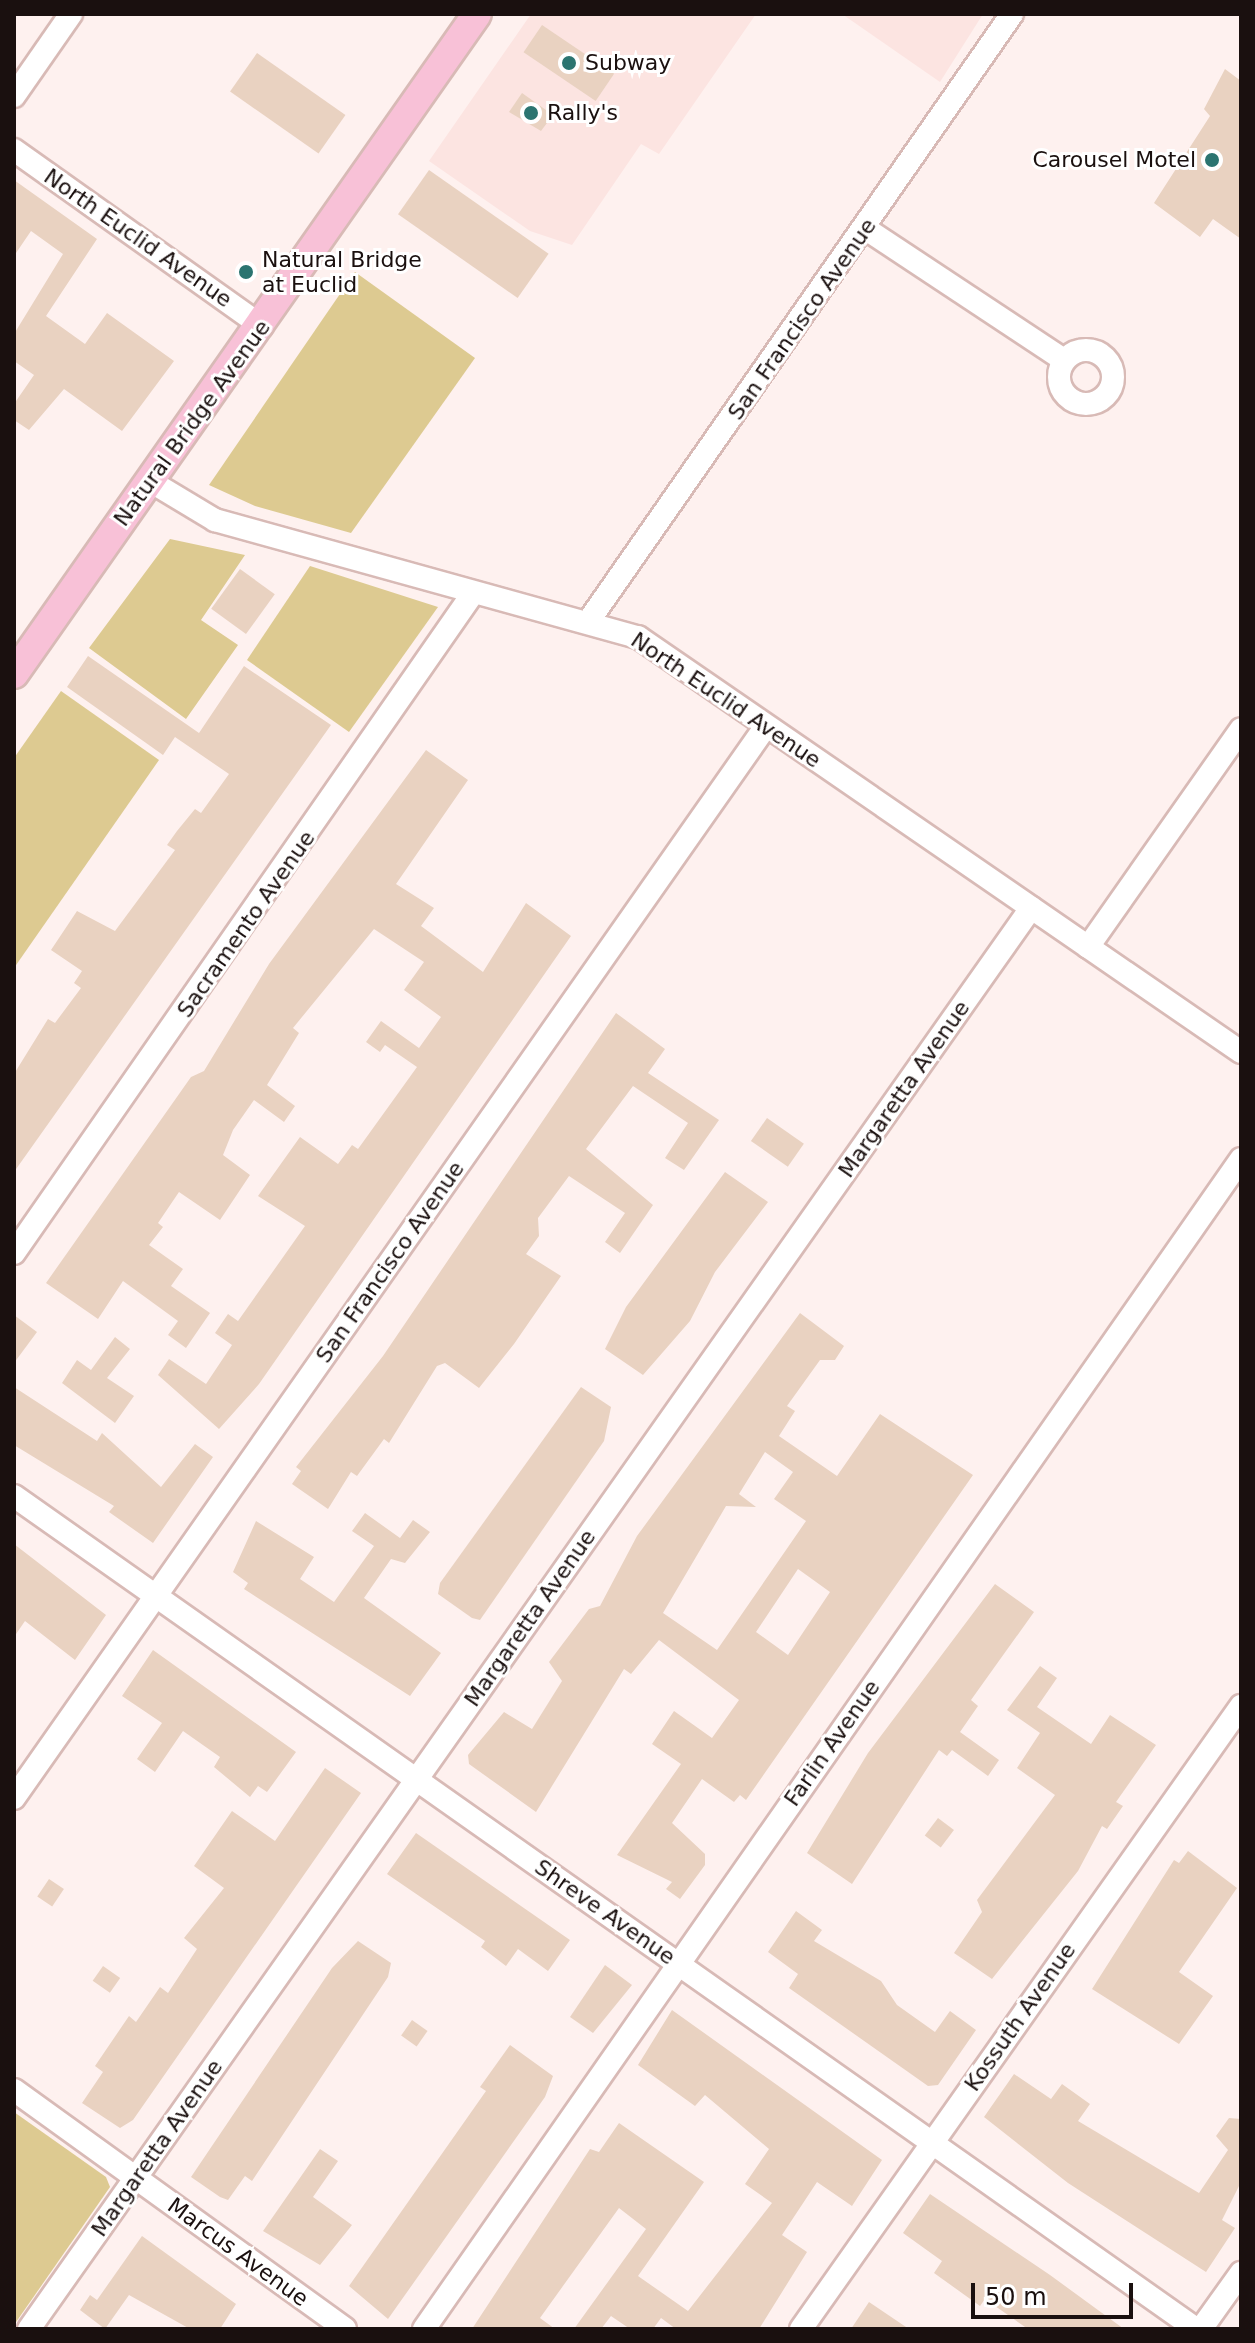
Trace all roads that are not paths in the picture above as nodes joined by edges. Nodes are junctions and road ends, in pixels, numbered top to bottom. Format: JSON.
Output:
{"nodes":[{"id":1,"x":71,"y":14,"type":"edge"},
{"id":2,"x":477,"y":14,"type":"edge"},
{"id":3,"x":1012,"y":14,"type":"edge"},
{"id":4,"x":14,"y":96,"type":"edge"},
{"id":5,"x":14,"y":150,"type":"edge"},
{"id":6,"x":866,"y":229,"type":"junction"},
{"id":7,"x":262,"y":326,"type":"junction"},
{"id":8,"x":1064,"y":360,"type":"dead end"},
{"id":9,"x":150,"y":481,"type":"junction"},
{"id":10,"x":473,"y":593,"type":"junction"},
{"id":11,"x":588,"y":622,"type":"junction"},
{"id":12,"x":14,"y":674,"type":"edge"},
{"id":13,"x":766,"y":726,"type":"junction"},
{"id":14,"x":1241,"y":729,"type":"edge"},
{"id":15,"x":1031,"y":908,"type":"junction"},
{"id":16,"x":1088,"y":947,"type":"junction"},
{"id":17,"x":1241,"y":1052,"type":"edge"},
{"id":18,"x":1241,"y":1159,"type":"edge"},
{"id":19,"x":14,"y":1253,"type":"edge"},
{"id":20,"x":14,"y":1496,"type":"edge"},
{"id":21,"x":156,"y":1596,"type":"junction"},
{"id":22,"x":1241,"y":1706,"type":"edge"},
{"id":23,"x":417,"y":1780,"type":"junction"},
{"id":24,"x":14,"y":1798,"type":"edge"},
{"id":25,"x":678,"y":1963,"type":"junction"},
{"id":26,"x":14,"y":2090,"type":"edge"},
{"id":27,"x":932,"y":2142,"type":"junction"},
{"id":28,"x":136,"y":2177,"type":"junction"},
{"id":29,"x":1241,"y":2273,"type":"edge"},
{"id":30,"x":29,"y":2329,"type":"edge"},
{"id":31,"x":345,"y":2329,"type":"edge"},
{"id":32,"x":424,"y":2329,"type":"edge"},
{"id":33,"x":801,"y":2329,"type":"edge"},
{"id":34,"x":1198,"y":2329,"type":"edge"}],
"edges":[{"from":1,"to":4,"type":"street"},
{"from":2,"to":7,"type":"main road","name":"Natural Bridge Avenue"},
{"from":3,"to":6,"type":"street","name":"San Francisco Avenue"},
{"from":5,"to":7,"type":"street","name":"North Euclid Avenue"},
{"from":6,"to":8,"type":"street"},
{"from":6,"to":11,"type":"street","name":"San Francisco Avenue"},
{"from":7,"to":9,"type":"main road","name":"Natural Bridge Avenue"},
{"from":9,"to":10,"type":"street","name":"North Euclid Avenue"},
{"from":9,"to":12,"type":"main road","name":"Natural Bridge Avenue"},
{"from":10,"to":11,"type":"street","name":"North Euclid Avenue"},
{"from":10,"to":19,"type":"street","name":"Sacramento Avenue"},
{"from":11,"to":13,"type":"street","name":"North Euclid Avenue"},
{"from":13,"to":15,"type":"street","name":"North Euclid Avenue"},
{"from":13,"to":21,"type":"street","name":"San Francisco Avenue"},
{"from":14,"to":16,"type":"street"},
{"from":15,"to":16,"type":"street","name":"North Euclid Avenue"},
{"from":15,"to":23,"type":"street","name":"Margaretta Avenue"},
{"from":16,"to":17,"type":"street","name":"North Euclid Avenue"},
{"from":18,"to":25,"type":"street","name":"Farlin Avenue"},
{"from":20,"to":21,"type":"street","name":"Shreve Avenue"},
{"from":21,"to":23,"type":"street","name":"Shreve Avenue"},
{"from":21,"to":24,"type":"street","name":"San Francisco Avenue"},
{"from":22,"to":27,"type":"street","name":"Kossuth Avenue"},
{"from":23,"to":25,"type":"street","name":"Shreve Avenue"},
{"from":23,"to":28,"type":"street","name":"Margaretta Avenue"},
{"from":25,"to":27,"type":"street","name":"Shreve Avenue"},
{"from":25,"to":32,"type":"street","name":"Farlin Avenue"},
{"from":26,"to":28,"type":"street","name":"Marcus Avenue"},
{"from":27,"to":33,"type":"street","name":"Kossuth Avenue"},
{"from":27,"to":34,"type":"street","name":"Shreve Avenue"},
{"from":28,"to":30,"type":"street","name":"Margaretta Avenue"},
{"from":28,"to":31,"type":"street","name":"Marcus Avenue"},
{"from":29,"to":34,"type":"street"}]}
